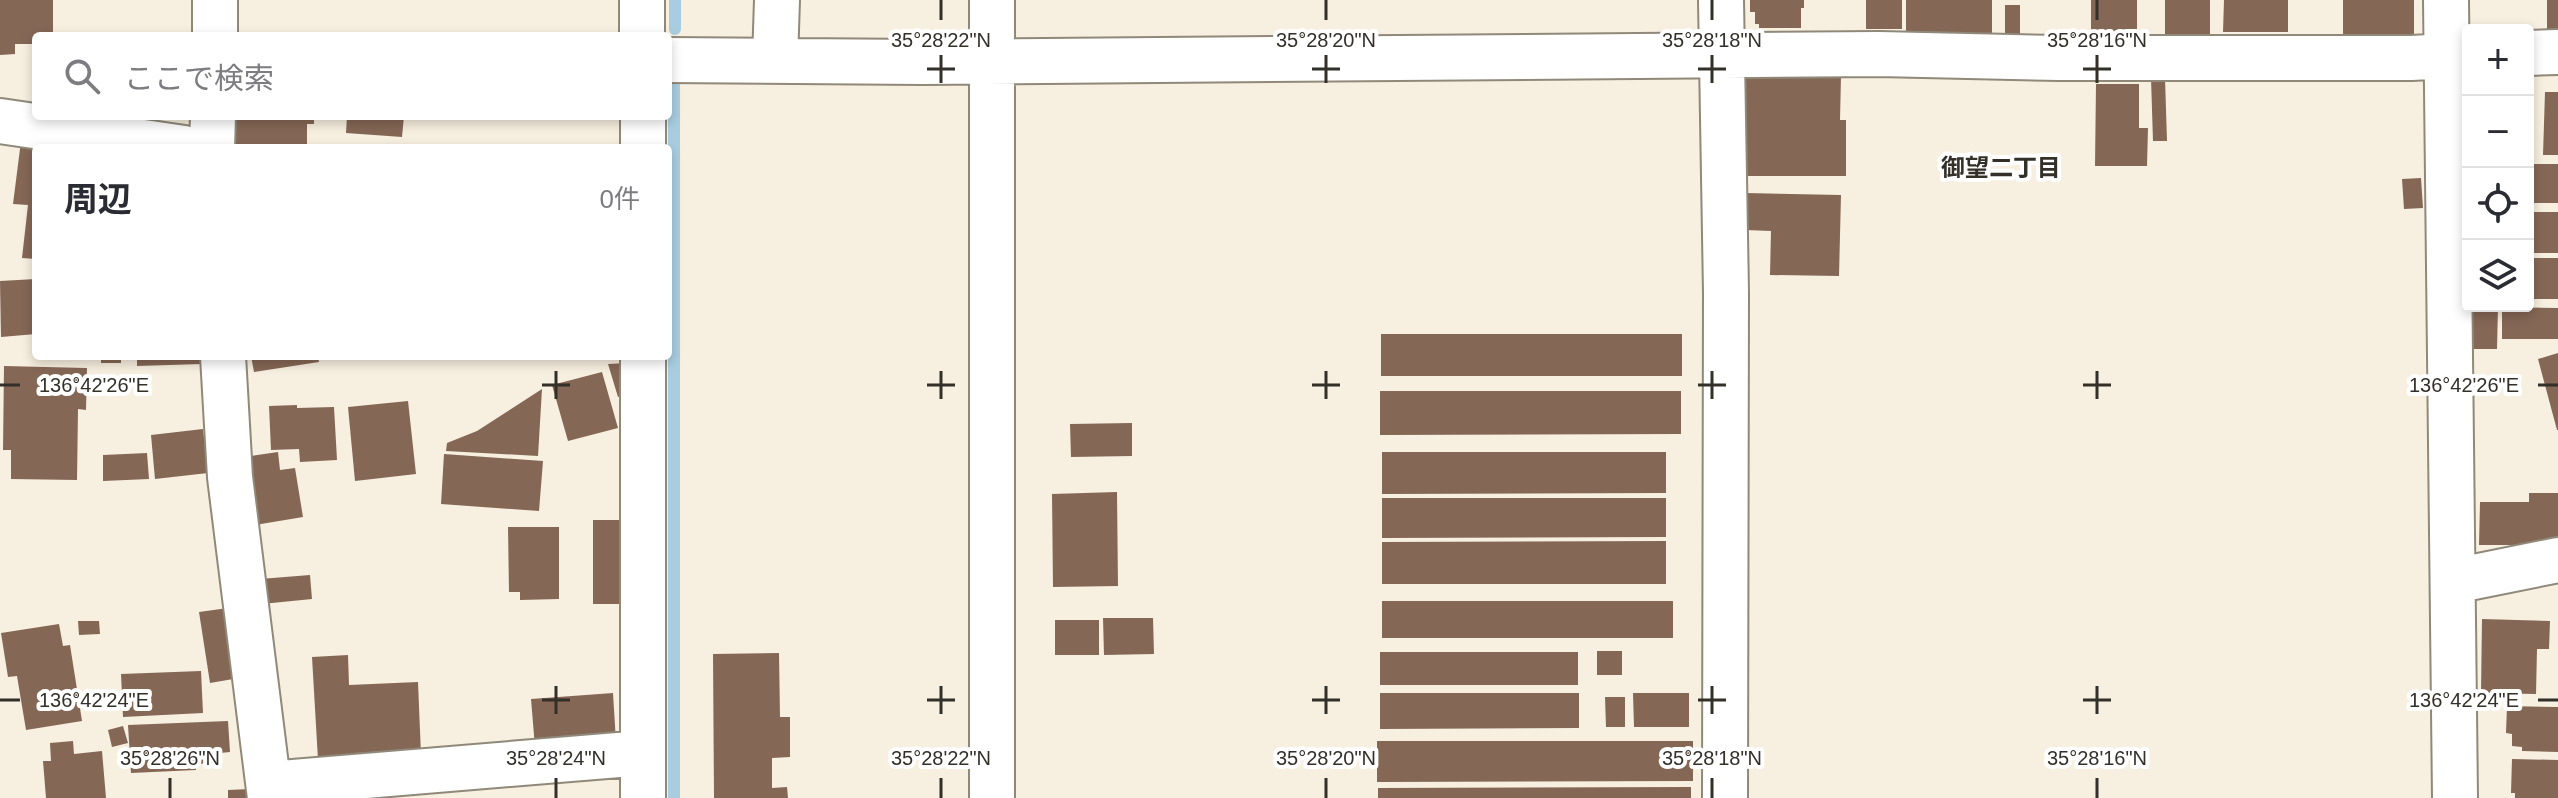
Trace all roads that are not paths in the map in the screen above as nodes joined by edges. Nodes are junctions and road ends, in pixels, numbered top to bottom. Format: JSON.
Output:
{"nodes":[{"id":1,"x":215,"y":0,"type":"edge"},
{"id":2,"x":642,"y":0,"type":"edge"},
{"id":3,"x":777,"y":0,"type":"edge"},
{"id":4,"x":992,"y":0,"type":"edge"},
{"id":5,"x":1721,"y":0,"type":"edge"},
{"id":6,"x":2446,"y":0,"type":"edge"},
{"id":7,"x":215,"y":32,"type":"edge"},
{"id":8,"x":642,"y":32,"type":"edge"},
{"id":9,"x":2558,"y":52,"type":"edge"},
{"id":10,"x":2534,"y":53,"type":"edge"},
{"id":11,"x":2457,"y":55,"type":"edge"},
{"id":12,"x":1720,"y":56,"type":"junction"},
{"id":13,"x":992,"y":59,"type":"junction"},
{"id":14,"x":672,"y":60,"type":"edge"},
{"id":15,"x":775,"y":61,"type":"junction"},
{"id":16,"x":213,"y":120,"type":"edge"},
{"id":17,"x":643,"y":120,"type":"edge"},
{"id":18,"x":0,"y":121,"type":"edge"},
{"id":19,"x":157,"y":144,"type":"edge"},
{"id":20,"x":212,"y":144,"type":"edge"},
{"id":21,"x":643,"y":144,"type":"edge"},
{"id":22,"x":223,"y":360,"type":"edge"},
{"id":23,"x":643,"y":360,"type":"edge"},
{"id":24,"x":2558,"y":560,"type":"edge"},
{"id":25,"x":2454,"y":581,"type":"junction"},
{"id":26,"x":643,"y":753,"type":"junction"},
{"id":27,"x":269,"y":791,"type":"edge"},
{"id":28,"x":643,"y":798,"type":"edge"},
{"id":29,"x":992,"y":798,"type":"edge"},
{"id":30,"x":1725,"y":798,"type":"edge"},
{"id":31,"x":2455,"y":798,"type":"edge"}],
"edges":[{"from":1,"to":7,"type":"street"},
{"from":2,"to":8,"type":"street"},
{"from":3,"to":15,"type":"street"},
{"from":4,"to":13,"type":"street"},
{"from":5,"to":12,"type":"street"},
{"from":6,"to":11,"type":"street"},
{"from":9,"to":10,"type":"street"},
{"from":11,"to":12,"type":"street"},
{"from":11,"to":25,"type":"street"},
{"from":12,"to":13,"type":"street"},
{"from":12,"to":30,"type":"street"},
{"from":13,"to":15,"type":"street"},
{"from":13,"to":29,"type":"street"},
{"from":14,"to":15,"type":"street"},
{"from":16,"to":20,"type":"street"},
{"from":17,"to":21,"type":"street"},
{"from":18,"to":19,"type":"street"},
{"from":22,"to":27,"type":"street"},
{"from":23,"to":26,"type":"street"},
{"from":24,"to":25,"type":"street"},
{"from":25,"to":31,"type":"street"},
{"from":26,"to":27,"type":"street"},
{"from":26,"to":28,"type":"street"}]}
